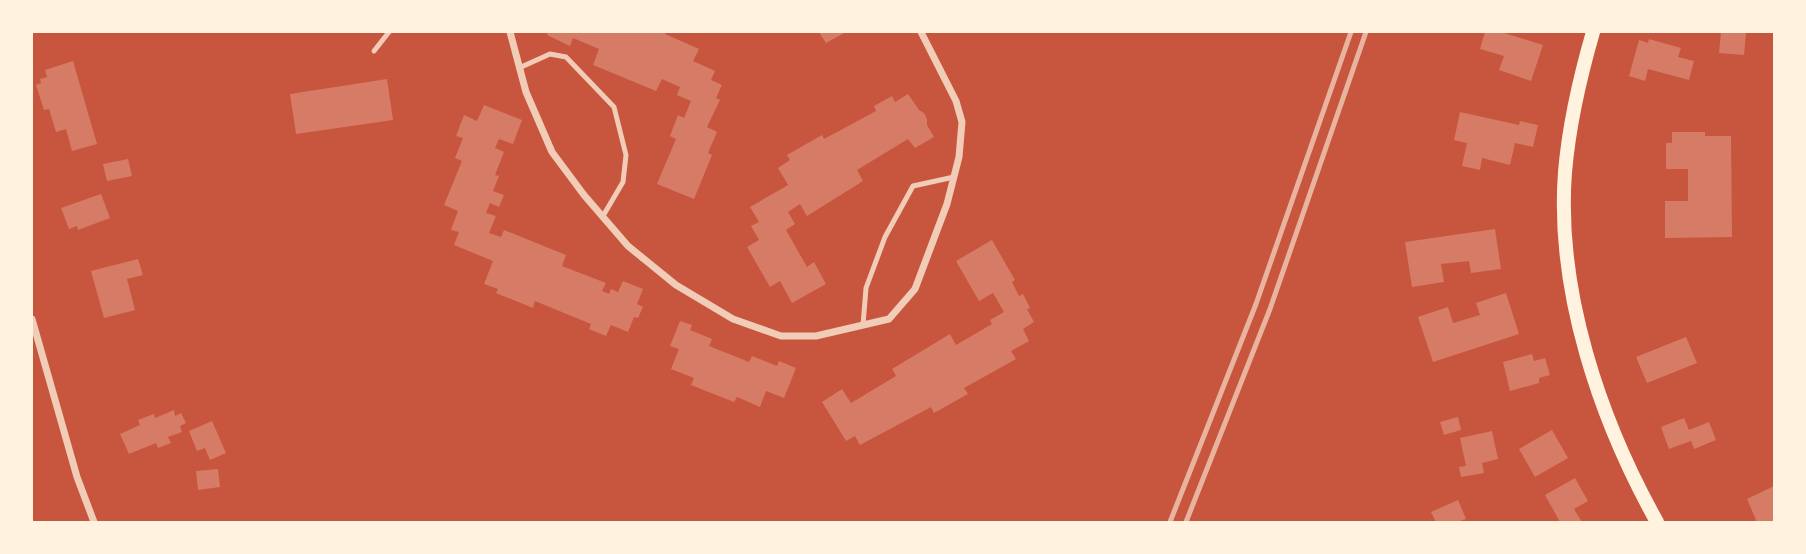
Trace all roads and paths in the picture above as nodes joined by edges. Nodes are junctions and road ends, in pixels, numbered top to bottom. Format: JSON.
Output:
{"nodes":[{"id":1,"x":389,"y":32,"type":"edge"},
{"id":2,"x":510,"y":32,"type":"edge"},
{"id":3,"x":921,"y":32,"type":"edge"},
{"id":4,"x":1593,"y":32,"type":"edge"},
{"id":5,"x":374,"y":51,"type":"dead end"},
{"id":6,"x":519,"y":68,"type":"junction"},
{"id":7,"x":954,"y":177,"type":"junction"},
{"id":8,"x":603,"y":216,"type":"junction"},
{"id":9,"x":32,"y":319,"type":"edge"},
{"id":10,"x":863,"y":325,"type":"junction"},
{"id":11,"x":94,"y":523,"type":"edge"},
{"id":12,"x":1657,"y":523,"type":"edge"}],
"edges":[{"from":1,"to":5,"type":"lane"},
{"from":2,"to":6,"type":"street"},
{"from":3,"to":7,"type":"street"},
{"from":4,"to":12,"type":"main road"},
{"from":6,"to":8,"type":"street"},
{"from":6,"to":8,"type":"lane"},
{"from":7,"to":10,"type":"street"},
{"from":7,"to":10,"type":"lane"},
{"from":8,"to":10,"type":"street"},
{"from":9,"to":11,"type":"street"}]}
